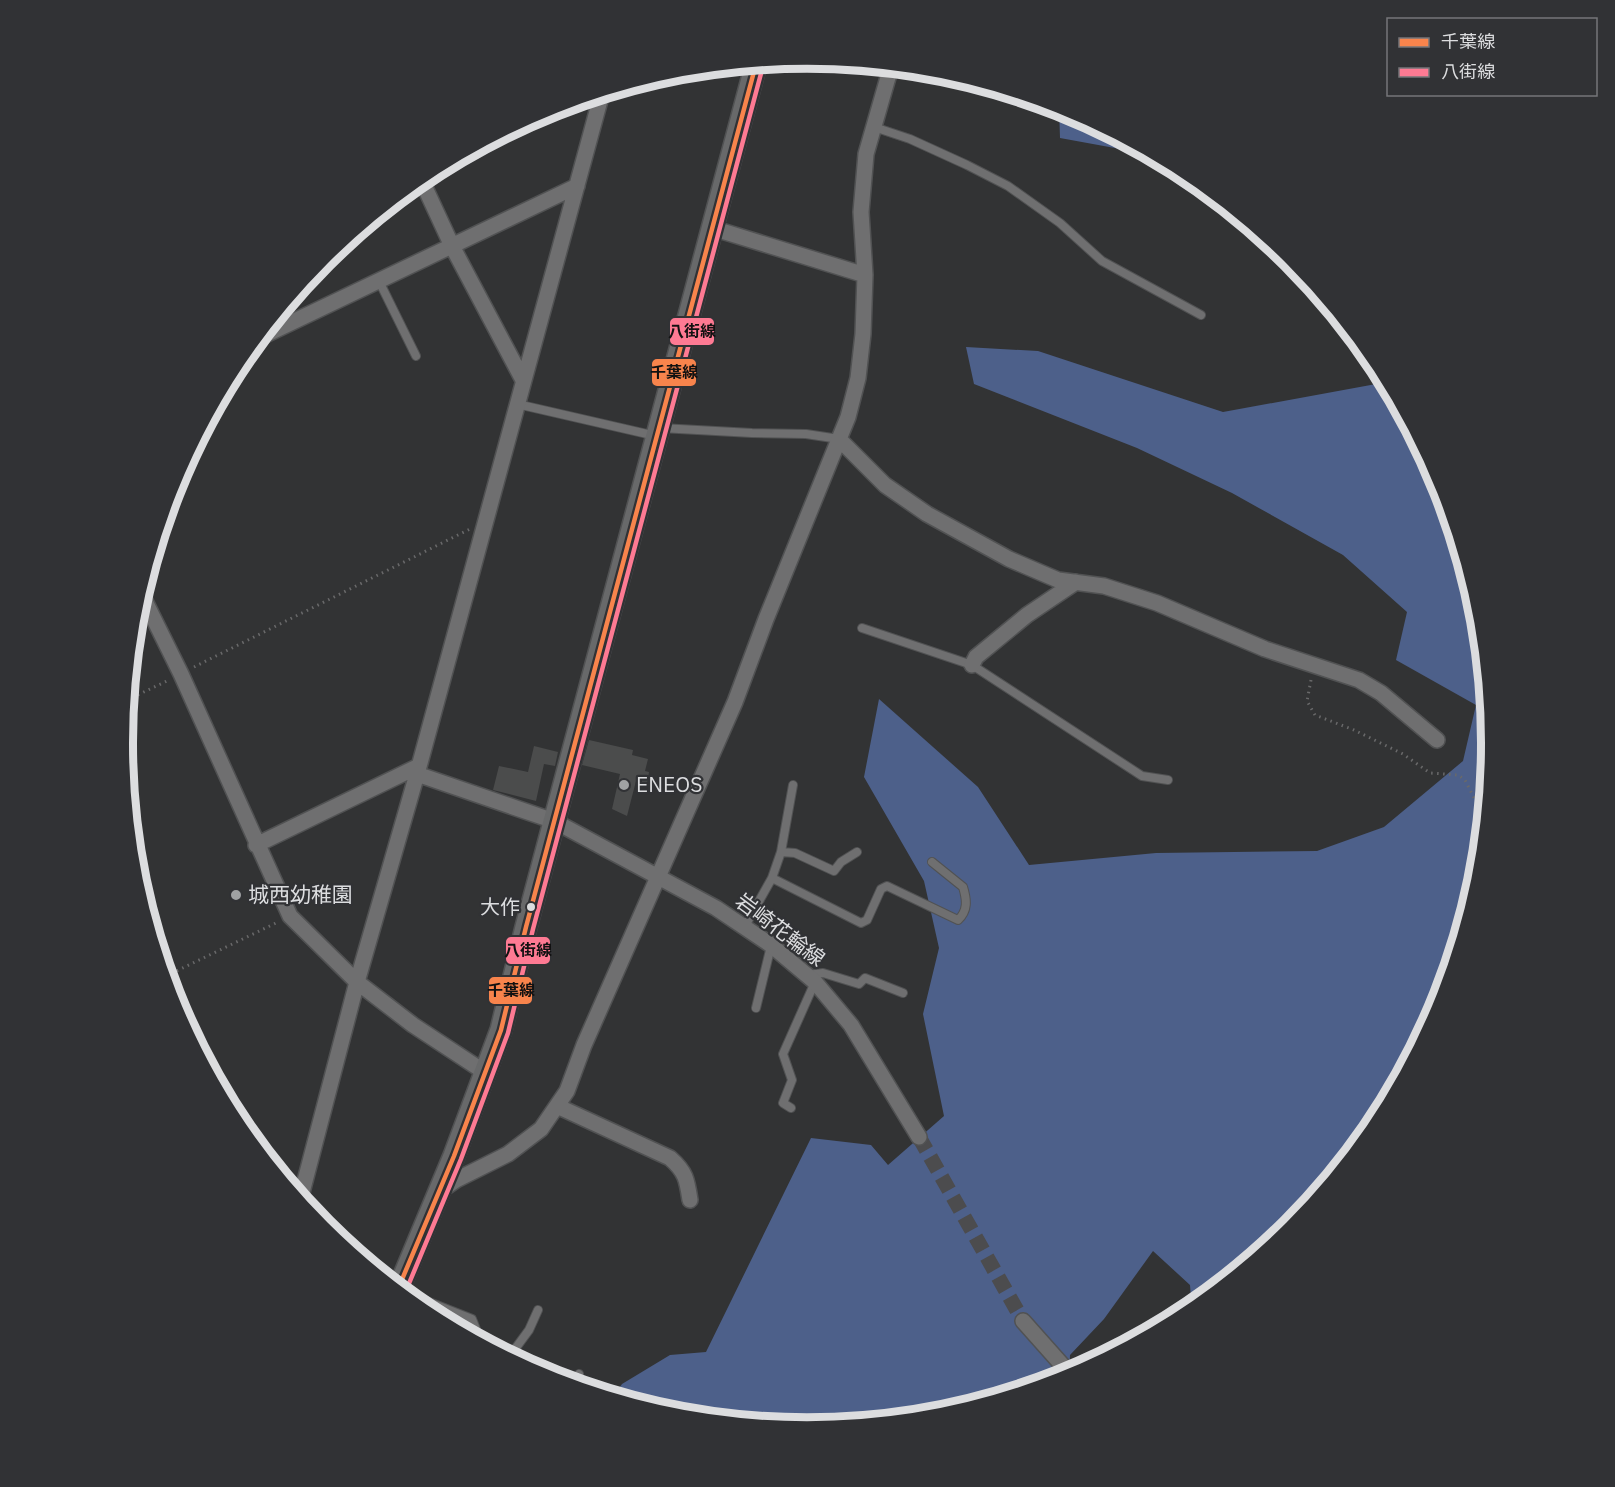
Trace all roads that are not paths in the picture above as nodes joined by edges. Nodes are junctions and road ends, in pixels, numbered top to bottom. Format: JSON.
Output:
{"nodes":[{"id":1,"x":754,"y":71,"type":"edge"},
{"id":2,"x":889,"y":74,"type":"edge"},
{"id":3,"x":599,"y":102,"type":"edge"},
{"id":4,"x":874,"y":127,"type":"junction"},
{"id":5,"x":577,"y":186,"type":"junction"},
{"id":6,"x":425,"y":188,"type":"edge"},
{"id":7,"x":712,"y":228,"type":"junction"},
{"id":8,"x":452,"y":246,"type":"junction"},
{"id":9,"x":865,"y":275,"type":"junction"},
{"id":10,"x":379,"y":281,"type":"junction"},
{"id":11,"x":1201,"y":315,"type":"dead end"},
{"id":12,"x":274,"y":331,"type":"edge"},
{"id":13,"x":416,"y":356,"type":"dead end"},
{"id":14,"x":523,"y":380,"type":"junction"},
{"id":15,"x":517,"y":404,"type":"junction"},
{"id":16,"x":658,"y":432,"type":"junction"},
{"id":17,"x":839,"y":439,"type":"junction"},
{"id":18,"x":1076,"y":582,"type":"junction"},
{"id":19,"x":147,"y":606,"type":"edge"},
{"id":20,"x":862,"y":628,"type":"dead end"},
{"id":21,"x":972,"y":665,"type":"junction"},
{"id":22,"x":1437,"y":740,"type":"dead end"},
{"id":23,"x":418,"y":770,"type":"junction"},
{"id":24,"x":1168,"y":780,"type":"dead end"},
{"id":25,"x":793,"y":785,"type":"dead end"},
{"id":26,"x":554,"y":821,"type":"junction"},
{"id":27,"x":256,"y":845,"type":"junction"},
{"id":28,"x":781,"y":852,"type":"junction"},
{"id":29,"x":856,"y":852,"type":"dead end"},
{"id":30,"x":932,"y":862,"type":"dead end"},
{"id":31,"x":657,"y":877,"type":"junction"},
{"id":32,"x":772,"y":878,"type":"junction"},
{"id":33,"x":745,"y":926,"type":"junction"},
{"id":34,"x":771,"y":945,"type":"junction"},
{"id":35,"x":811,"y":978,"type":"junction"},
{"id":36,"x":357,"y":982,"type":"junction"},
{"id":37,"x":903,"y":993,"type":"dead end"},
{"id":38,"x":756,"y":1008,"type":"dead end"},
{"id":39,"x":486,"y":1073,"type":"junction"},
{"id":40,"x":557,"y":1106,"type":"junction"},
{"id":41,"x":791,"y":1108,"type":"dead end"},
{"id":42,"x":919,"y":1137,"type":"tunnel mouth"},
{"id":43,"x":302,"y":1191,"type":"edge"},
{"id":44,"x":440,"y":1191,"type":"junction"},
{"id":45,"x":690,"y":1200,"type":"dead end"},
{"id":46,"x":402,"y":1283,"type":"edge"},
{"id":47,"x":433,"y":1304,"type":"edge"},
{"id":48,"x":538,"y":1310,"type":"dead end"},
{"id":49,"x":1023,"y":1321,"type":"tunnel mouth"},
{"id":50,"x":477,"y":1332,"type":"edge"},
{"id":51,"x":514,"y":1350,"type":"edge"},
{"id":52,"x":1064,"y":1368,"type":"edge"},
{"id":53,"x":579,"y":1374,"type":"dead end"},
{"id":54,"x":577,"y":1377,"type":"edge"}],
"edges":[{"from":1,"to":7,"type":"street"},
{"from":2,"to":4,"type":"street"},
{"from":3,"to":5,"type":"street"},
{"from":4,"to":9,"type":"street"},
{"from":4,"to":11,"type":"lane"},
{"from":5,"to":8,"type":"street"},
{"from":5,"to":14,"type":"street"},
{"from":6,"to":8,"type":"street"},
{"from":7,"to":9,"type":"street"},
{"from":7,"to":16,"type":"street"},
{"from":8,"to":10,"type":"street"},
{"from":8,"to":14,"type":"street"},
{"from":9,"to":17,"type":"street"},
{"from":10,"to":12,"type":"street"},
{"from":10,"to":13,"type":"lane"},
{"from":14,"to":15,"type":"street"},
{"from":15,"to":16,"type":"lane"},
{"from":15,"to":23,"type":"street"},
{"from":16,"to":17,"type":"lane"},
{"from":16,"to":26,"type":"street"},
{"from":17,"to":18,"type":"street"},
{"from":17,"to":31,"type":"street"},
{"from":18,"to":21,"type":"street"},
{"from":18,"to":22,"type":"street"},
{"from":19,"to":27,"type":"street"},
{"from":20,"to":21,"type":"lane"},
{"from":21,"to":24,"type":"lane"},
{"from":23,"to":26,"type":"street","name":"岩崎花輪線"},
{"from":23,"to":27,"type":"street"},
{"from":23,"to":36,"type":"street"},
{"from":25,"to":28,"type":"lane"},
{"from":26,"to":31,"type":"street","name":"岩崎花輪線"},
{"from":26,"to":39,"type":"street"},
{"from":27,"to":36,"type":"street"},
{"from":28,"to":29,"type":"lane"},
{"from":28,"to":32,"type":"lane"},
{"from":30,"to":32,"type":"lane"},
{"from":31,"to":33,"type":"street","name":"岩崎花輪線"},
{"from":31,"to":40,"type":"street"},
{"from":32,"to":33,"type":"lane"},
{"from":33,"to":34,"type":"street","name":"岩崎花輪線"},
{"from":34,"to":35,"type":"street","name":"岩崎花輪線"},
{"from":34,"to":38,"type":"lane"},
{"from":35,"to":37,"type":"lane"},
{"from":35,"to":41,"type":"lane"},
{"from":35,"to":42,"type":"street","name":"岩崎花輪線"},
{"from":36,"to":39,"type":"street"},
{"from":36,"to":43,"type":"street"},
{"from":39,"to":44,"type":"street"},
{"from":40,"to":44,"type":"street"},
{"from":40,"to":45,"type":"street"},
{"from":44,"to":46,"type":"street"},
{"from":47,"to":50,"type":"lane"},
{"from":48,"to":51,"type":"lane"},
{"from":49,"to":52,"type":"street"},
{"from":53,"to":54,"type":"lane"}]}
